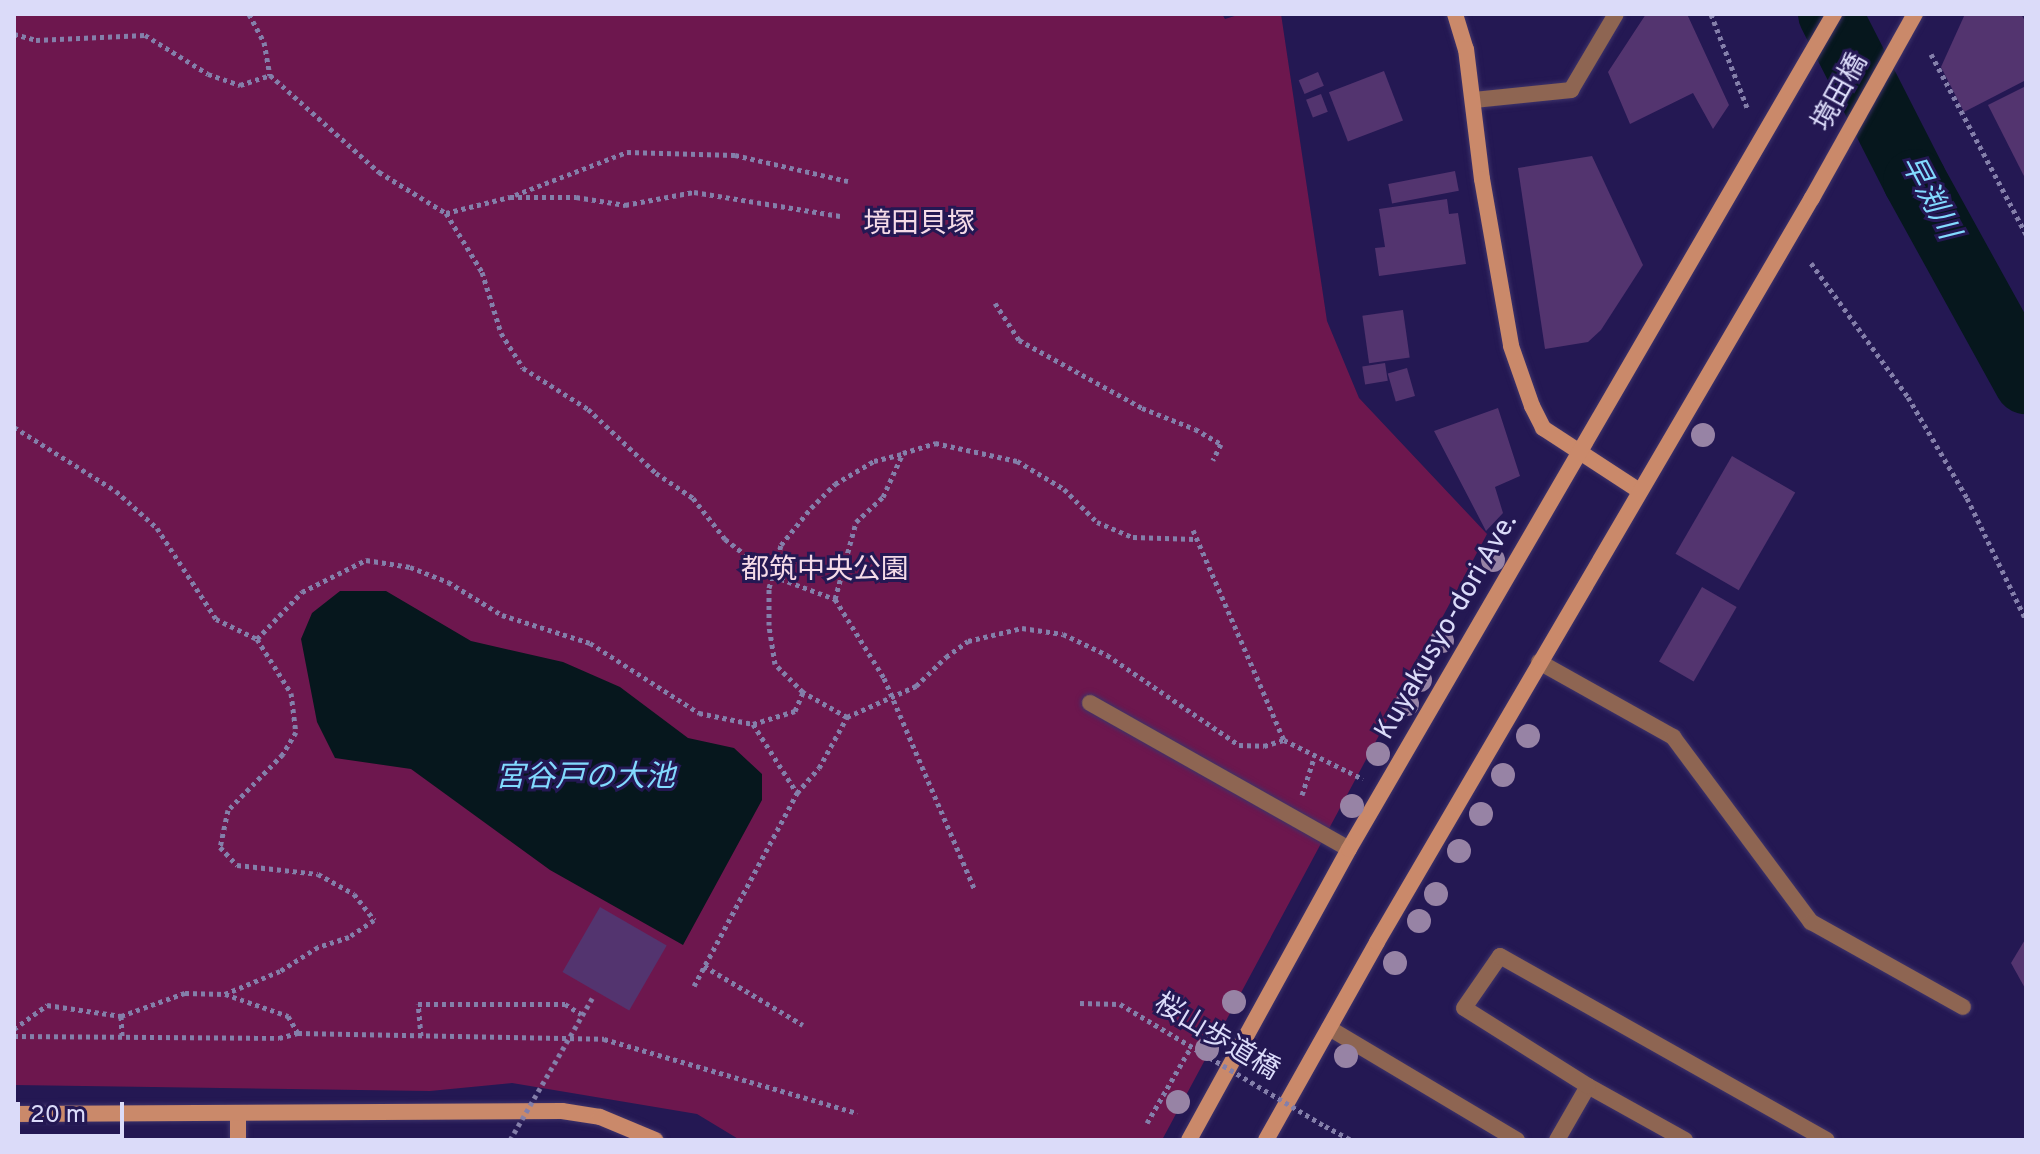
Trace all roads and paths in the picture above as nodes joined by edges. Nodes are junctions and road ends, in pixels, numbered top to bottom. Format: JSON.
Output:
{"nodes":[{"id":1,"x":249,"y":14,"type":"edge"},
{"id":2,"x":1455,"y":14,"type":"edge"},
{"id":3,"x":1616,"y":14,"type":"edge"},
{"id":4,"x":1711,"y":14,"type":"edge"},
{"id":5,"x":1834,"y":14,"type":"edge"},
{"id":6,"x":1915,"y":14,"type":"edge"},
{"id":7,"x":14,"y":34,"type":"edge"},
{"id":8,"x":1931,"y":54,"type":"dead end"},
{"id":9,"x":270,"y":75,"type":"junction"},
{"id":10,"x":1474,"y":100,"type":"junction"},
{"id":11,"x":1745,"y":100,"type":"dead end"},
{"id":12,"x":1759,"y":144,"type":"joint"},
{"id":13,"x":848,"y":181,"type":"dead end"},
{"id":14,"x":510,"y":197,"type":"junction"},
{"id":15,"x":446,"y":213,"type":"junction"},
{"id":16,"x":840,"y":216,"type":"dead end"},
{"id":17,"x":2026,"y":234,"type":"edge"},
{"id":18,"x":1811,"y":263,"type":"dead end"},
{"id":19,"x":995,"y":303,"type":"dead end"},
{"id":20,"x":14,"y":427,"type":"edge"},
{"id":21,"x":1579,"y":451,"type":"junction"},
{"id":22,"x":903,"y":453,"type":"junction"},
{"id":23,"x":1213,"y":460,"type":"dead end"},
{"id":24,"x":1638,"y":490,"type":"junction"},
{"id":25,"x":1193,"y":530,"type":"dead end"},
{"id":26,"x":1195,"y":539,"type":"junction"},
{"id":27,"x":773,"y":576,"type":"junction"},
{"id":28,"x":835,"y":599,"type":"junction"},
{"id":29,"x":2026,"y":620,"type":"edge"},
{"id":30,"x":257,"y":639,"type":"junction"},
{"id":31,"x":1539,"y":662,"type":"junction"},
{"id":32,"x":803,"y":692,"type":"junction"},
{"id":33,"x":1090,"y":703,"type":"dead end"},
{"id":34,"x":847,"y":717,"type":"junction"},
{"id":35,"x":753,"y":724,"type":"junction"},
{"id":36,"x":1284,"y":740,"type":"junction"},
{"id":37,"x":1314,"y":758,"type":"junction"},
{"id":38,"x":1364,"y":779,"type":"dead end"},
{"id":39,"x":797,"y":793,"type":"junction"},
{"id":40,"x":1295,"y":819,"type":"junction"},
{"id":41,"x":1349,"y":849,"type":"junction"},
{"id":42,"x":975,"y":890,"type":"dead end"},
{"id":43,"x":704,"y":966,"type":"junction"},
{"id":44,"x":694,"y":986,"type":"dead end"},
{"id":45,"x":225,"y":994,"type":"junction"},
{"id":46,"x":593,"y":997,"type":"dead end"},
{"id":47,"x":1080,"y":1003,"type":"dead end"},
{"id":48,"x":1963,"y":1007,"type":"dead end"},
{"id":49,"x":581,"y":1014,"type":"junction"},
{"id":50,"x":121,"y":1016,"type":"junction"},
{"id":51,"x":803,"y":1025,"type":"dead end"},
{"id":52,"x":1329,"y":1028,"type":"junction"},
{"id":53,"x":14,"y":1029,"type":"edge"},
{"id":54,"x":298,"y":1033,"type":"junction"},
{"id":55,"x":14,"y":1036,"type":"edge"},
{"id":56,"x":421,"y":1036,"type":"junction"},
{"id":57,"x":122,"y":1037,"type":"junction"},
{"id":58,"x":1191,"y":1047,"type":"junction"},
{"id":59,"x":1588,"y":1086,"type":"junction"},
{"id":60,"x":238,"y":1113,"type":"junction"},
{"id":61,"x":857,"y":1113,"type":"dead end"},
{"id":62,"x":14,"y":1114,"type":"edge"},
{"id":63,"x":1147,"y":1123,"type":"dead end"},
{"id":64,"x":238,"y":1140,"type":"edge"},
{"id":65,"x":510,"y":1140,"type":"edge"},
{"id":66,"x":655,"y":1140,"type":"edge"},
{"id":67,"x":1189,"y":1140,"type":"edge"},
{"id":68,"x":1266,"y":1140,"type":"edge"},
{"id":69,"x":1351,"y":1140,"type":"edge"},
{"id":70,"x":1517,"y":1140,"type":"edge"},
{"id":71,"x":1557,"y":1140,"type":"edge"},
{"id":72,"x":1685,"y":1140,"type":"edge"},
{"id":73,"x":1827,"y":1140,"type":"edge"}],
"edges":[{"from":1,"to":9,"type":"path"},
{"from":2,"to":10,"type":"street"},
{"from":3,"to":10,"type":"street"},
{"from":4,"to":11,"type":"path"},
{"from":5,"to":12,"type":"street","name":"境田橋"},
{"from":6,"to":24,"type":"street","name":"境田橋"},
{"from":7,"to":9,"type":"path"},
{"from":8,"to":17,"type":"path"},
{"from":9,"to":15,"type":"path"},
{"from":10,"to":21,"type":"street"},
{"from":12,"to":21,"type":"street","name":"Kuyakusyo-dori Ave."},
{"from":13,"to":14,"type":"path"},
{"from":14,"to":15,"type":"path"},
{"from":14,"to":16,"type":"path"},
{"from":15,"to":27,"type":"path"},
{"from":18,"to":29,"type":"path"},
{"from":19,"to":23,"type":"path"},
{"from":20,"to":30,"type":"path"},
{"from":21,"to":24,"type":"street"},
{"from":21,"to":41,"type":"street","name":"Kuyakusyo-dori Ave."},
{"from":22,"to":26,"type":"path"},
{"from":22,"to":27,"type":"path"},
{"from":22,"to":28,"type":"path"},
{"from":24,"to":31,"type":"street"},
{"from":25,"to":26,"type":"path"},
{"from":26,"to":36,"type":"path"},
{"from":27,"to":28,"type":"path"},
{"from":27,"to":32,"type":"path"},
{"from":28,"to":42,"type":"path","bridge":true},
{"from":30,"to":35,"type":"path"},
{"from":30,"to":45,"type":"path"},
{"from":31,"to":48,"type":"street"},
{"from":31,"to":52,"type":"street"},
{"from":32,"to":34,"type":"path"},
{"from":32,"to":35,"type":"path"},
{"from":33,"to":40,"type":"street"},
{"from":34,"to":36,"type":"path"},
{"from":34,"to":39,"type":"path"},
{"from":35,"to":39,"type":"path"},
{"from":36,"to":37,"type":"path"},
{"from":37,"to":38,"type":"path"},
{"from":37,"to":40,"type":"path"},
{"from":39,"to":43,"type":"path"},
{"from":40,"to":41,"type":"street"},
{"from":41,"to":67,"type":"street","name":"Kuyakusyo-dori Ave."},
{"from":43,"to":44,"type":"path"},
{"from":43,"to":51,"type":"path"},
{"from":45,"to":50,"type":"path"},
{"from":45,"to":54,"type":"path"},
{"from":46,"to":49,"type":"path","bridge":true},
{"from":47,"to":58,"type":"path","name":"桜山歩道橋","bridge":true},
{"from":49,"to":56,"type":"path"},
{"from":49,"to":65,"type":"path","bridge":true},
{"from":50,"to":53,"type":"path"},
{"from":50,"to":57,"type":"path"},
{"from":52,"to":68,"type":"street"},
{"from":52,"to":70,"type":"street"},
{"from":54,"to":56,"type":"path"},
{"from":54,"to":57,"type":"path"},
{"from":55,"to":57,"type":"path"},
{"from":56,"to":61,"type":"path"},
{"from":58,"to":63,"type":"path"},
{"from":58,"to":69,"type":"path","name":"桜山歩道橋","bridge":true},
{"from":59,"to":71,"type":"street"},
{"from":59,"to":72,"type":"street"},
{"from":59,"to":73,"type":"street"},
{"from":60,"to":62,"type":"street"},
{"from":60,"to":64,"type":"street"},
{"from":60,"to":66,"type":"street"}]}
